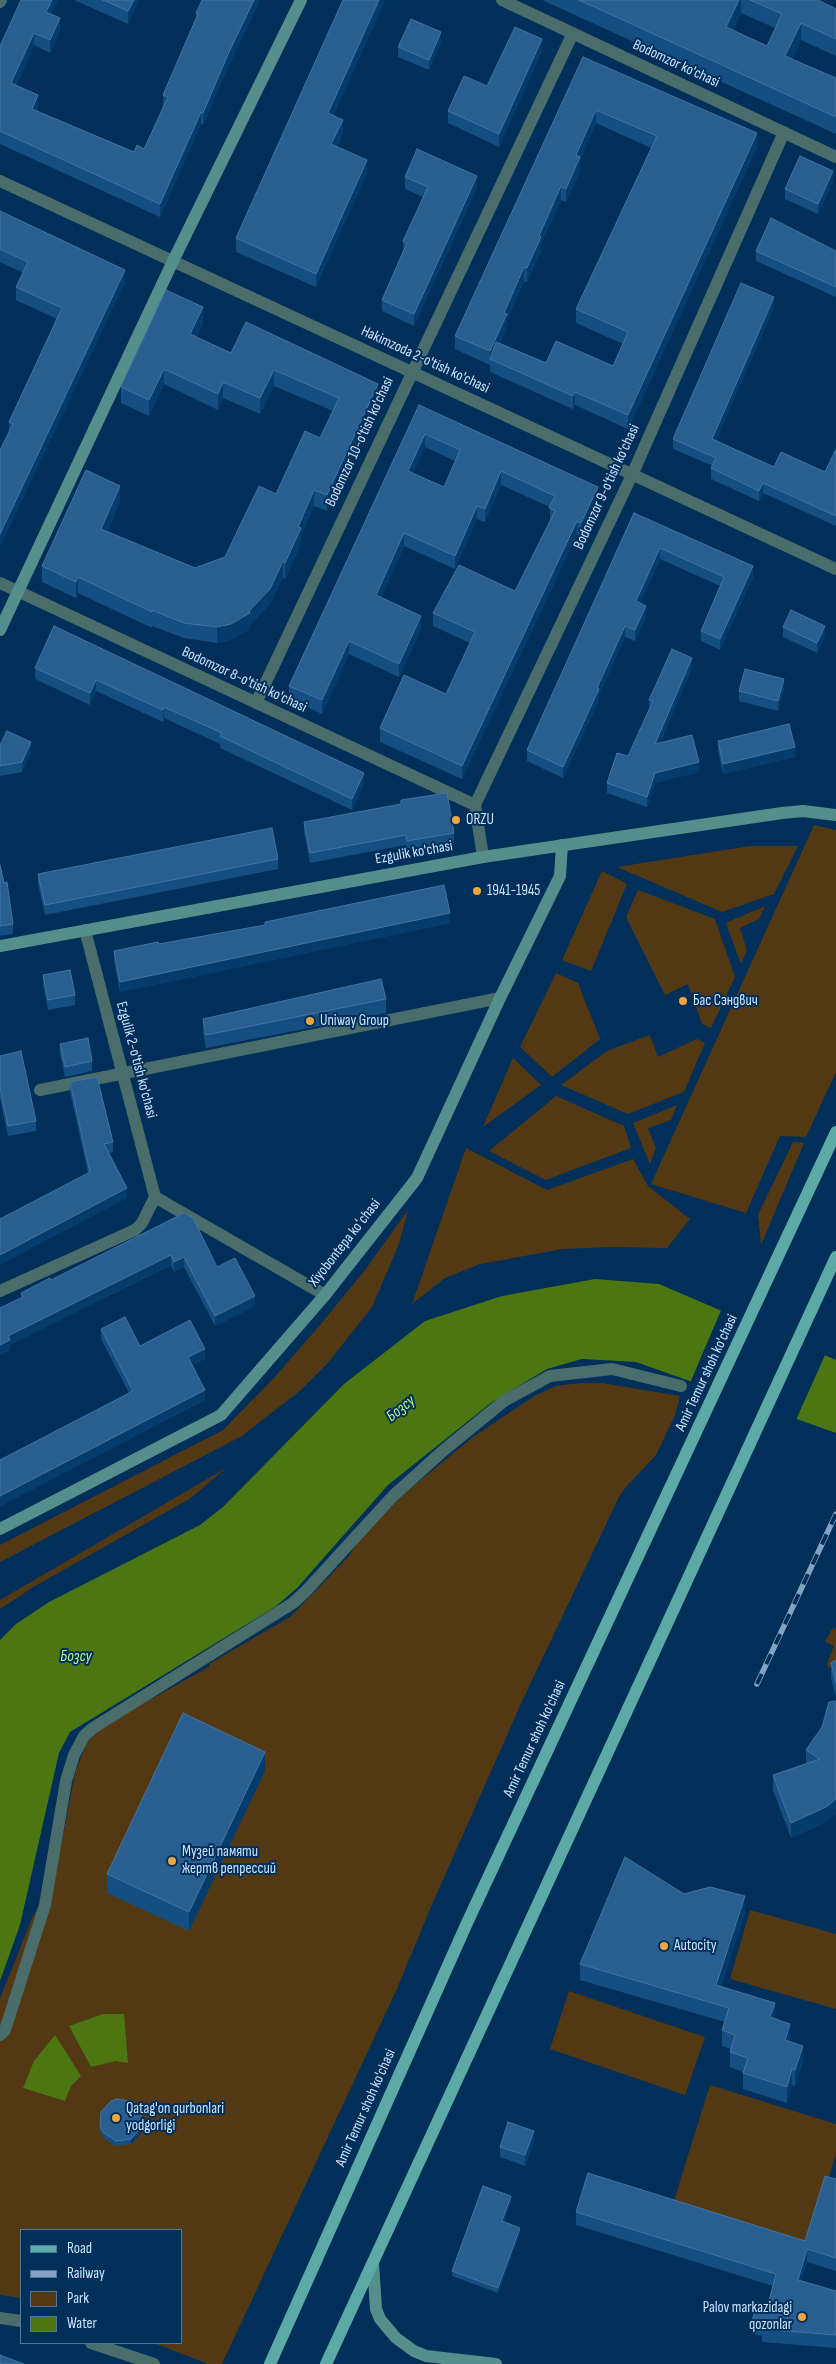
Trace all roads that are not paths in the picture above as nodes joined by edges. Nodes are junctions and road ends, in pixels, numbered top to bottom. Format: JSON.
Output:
{"nodes":[{"id":1,"x":301,"y":0,"type":"edge"},
{"id":2,"x":502,"y":0,"type":"edge"},
{"id":3,"x":573,"y":34,"type":"junction"},
{"id":4,"x":784,"y":132,"type":"junction"},
{"id":5,"x":836,"y":157,"type":"edge"},
{"id":6,"x":0,"y":181,"type":"edge"},
{"id":7,"x":173,"y":261,"type":"junction"},
{"id":8,"x":411,"y":372,"type":"junction"},
{"id":9,"x":632,"y":474,"type":"junction"},
{"id":10,"x":836,"y":570,"type":"edge"},
{"id":11,"x":0,"y":583,"type":"edge"},
{"id":12,"x":18,"y":592,"type":"junction"},
{"id":13,"x":0,"y":630,"type":"edge"},
{"id":14,"x":256,"y":703,"type":"junction"},
{"id":15,"x":475,"y":805,"type":"junction"},
{"id":16,"x":836,"y":814,"type":"edge"},
{"id":17,"x":562,"y":845,"type":"junction"},
{"id":18,"x":483,"y":857,"type":"junction"},
{"id":19,"x":85,"y":930,"type":"junction"},
{"id":20,"x":0,"y":946,"type":"edge"},
{"id":21,"x":500,"y":998,"type":"junction"},
{"id":22,"x":124,"y":1074,"type":"junction"},
{"id":23,"x":40,"y":1090,"type":"dead end"},
{"id":24,"x":836,"y":1132,"type":"edge"},
{"id":25,"x":155,"y":1197,"type":"junction"},
{"id":26,"x":836,"y":1257,"type":"edge"},
{"id":27,"x":0,"y":1291,"type":"edge"},
{"id":28,"x":325,"y":1295,"type":"junction"},
{"id":29,"x":681,"y":1386,"type":"dead end"},
{"id":30,"x":0,"y":1529,"type":"edge"},
{"id":31,"x":0,"y":2035,"type":"edge"},
{"id":32,"x":373,"y":2262,"type":"junction"},
{"id":33,"x":0,"y":2318,"type":"edge"},
{"id":34,"x":20,"y":2321,"type":"edge"},
{"id":35,"x":95,"y":2344,"type":"edge"},
{"id":36,"x":154,"y":2364,"type":"edge"},
{"id":37,"x":270,"y":2364,"type":"edge"},
{"id":38,"x":326,"y":2364,"type":"edge"},
{"id":39,"x":496,"y":2364,"type":"edge"}],
"edges":[{"from":1,"to":7,"type":"street"},
{"from":2,"to":3,"type":"street","name":"Bodomzor ko'chasi"},
{"from":3,"to":4,"type":"street","name":"Bodomzor ko'chasi"},
{"from":3,"to":8,"type":"street","name":"Bodomzor 10-o'tish ko'chasi"},
{"from":4,"to":5,"type":"street","name":"Bodomzor ko'chasi"},
{"from":4,"to":9,"type":"street","name":"Bodomzor 9-o'tish ko'chasi"},
{"from":6,"to":7,"type":"street","name":"Hakimzoda 2-o'tish ko'chasi"},
{"from":7,"to":8,"type":"street","name":"Hakimzoda 2-o'tish ko'chasi"},
{"from":7,"to":12,"type":"street"},
{"from":8,"to":9,"type":"street","name":"Hakimzoda 2-o'tish ko'chasi"},
{"from":8,"to":14,"type":"street","name":"Bodomzor 10-o'tish ko'chasi"},
{"from":9,"to":10,"type":"street","name":"Hakimzoda 2-o'tish ko'chasi"},
{"from":9,"to":15,"type":"street","name":"Bodomzor 9-o'tish ko'chasi"},
{"from":11,"to":12,"type":"street","name":"Bodomzor 8-o'tish ko'chasi"},
{"from":12,"to":13,"type":"street"},
{"from":12,"to":14,"type":"street","name":"Bodomzor 8-o'tish ko'chasi"},
{"from":14,"to":15,"type":"street","name":"Bodomzor 8-o'tish ko'chasi"},
{"from":15,"to":18,"type":"street"},
{"from":16,"to":17,"type":"street","name":"Ezgulik ko'chasi"},
{"from":17,"to":18,"type":"street","name":"Ezgulik ko'chasi"},
{"from":17,"to":21,"type":"street","name":"Xiyobontepa koʻchasi"},
{"from":18,"to":19,"type":"street","name":"Ezgulik ko'chasi"},
{"from":19,"to":20,"type":"street","name":"Ezgulik ko'chasi"},
{"from":19,"to":22,"type":"street","name":"Ezgulik 2-o'tish ko'chasi"},
{"from":21,"to":22,"type":"street"},
{"from":21,"to":28,"type":"street","name":"Xiyobontepa koʻchasi"},
{"from":22,"to":23,"type":"street"},
{"from":22,"to":25,"type":"street","name":"Ezgulik 2-o'tish ko'chasi"},
{"from":24,"to":37,"type":"main road","name":"Amir Temur shoh ko'chasi"},
{"from":25,"to":27,"type":"street"},
{"from":25,"to":28,"type":"street"},
{"from":26,"to":32,"type":"main road"},
{"from":28,"to":30,"type":"street","name":"Xiyobontepa koʻchasi"},
{"from":29,"to":31,"type":"street"},
{"from":32,"to":38,"type":"main road"},
{"from":32,"to":39,"type":"street"},
{"from":33,"to":34,"type":"street"},
{"from":35,"to":36,"type":"street"}]}
